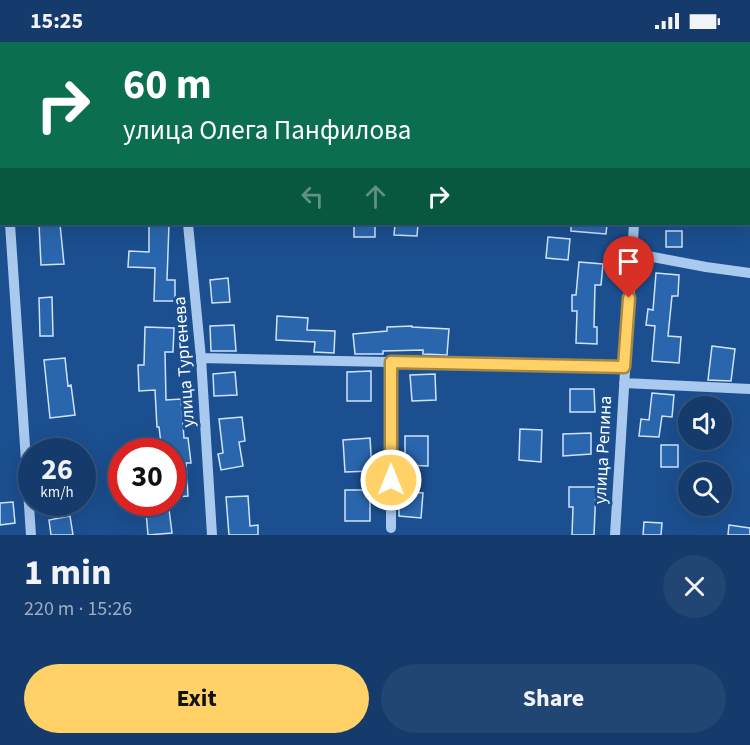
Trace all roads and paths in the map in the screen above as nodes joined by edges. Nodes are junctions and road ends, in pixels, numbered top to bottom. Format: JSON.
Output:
{"nodes":[{"id":1,"x":10,"y":225,"type":"edge"},
{"id":2,"x":188,"y":225,"type":"edge"},
{"id":3,"x":634,"y":225,"type":"edge"},
{"id":4,"x":632,"y":253,"type":"junction"},
{"id":5,"x":750,"y":273,"type":"edge"},
{"id":6,"x":201,"y":358,"type":"junction"},
{"id":7,"x":391,"y":362,"type":"junction"},
{"id":8,"x":624,"y":367,"type":"junction"},
{"id":9,"x":624,"y":383,"type":"junction"},
{"id":10,"x":750,"y":389,"type":"edge"},
{"id":11,"x":391,"y":528,"type":"dead end"},
{"id":12,"x":32,"y":535,"type":"edge"},
{"id":13,"x":212,"y":535,"type":"edge"},
{"id":14,"x":615,"y":535,"type":"edge"}],
"edges":[{"from":1,"to":12,"type":"street"},
{"from":2,"to":6,"type":"street","name":"улица Тургенева"},
{"from":3,"to":4,"type":"street","name":"улица Репина"},
{"from":4,"to":5,"type":"street"},
{"from":4,"to":8,"type":"street","name":"улица Репина"},
{"from":6,"to":7,"type":"street"},
{"from":6,"to":13,"type":"street","name":"улица Тургенева"},
{"from":7,"to":8,"type":"street"},
{"from":7,"to":11,"type":"street"},
{"from":8,"to":9,"type":"street","name":"улица Репина"},
{"from":9,"to":10,"type":"street"},
{"from":9,"to":14,"type":"street","name":"улица Репина"}]}
